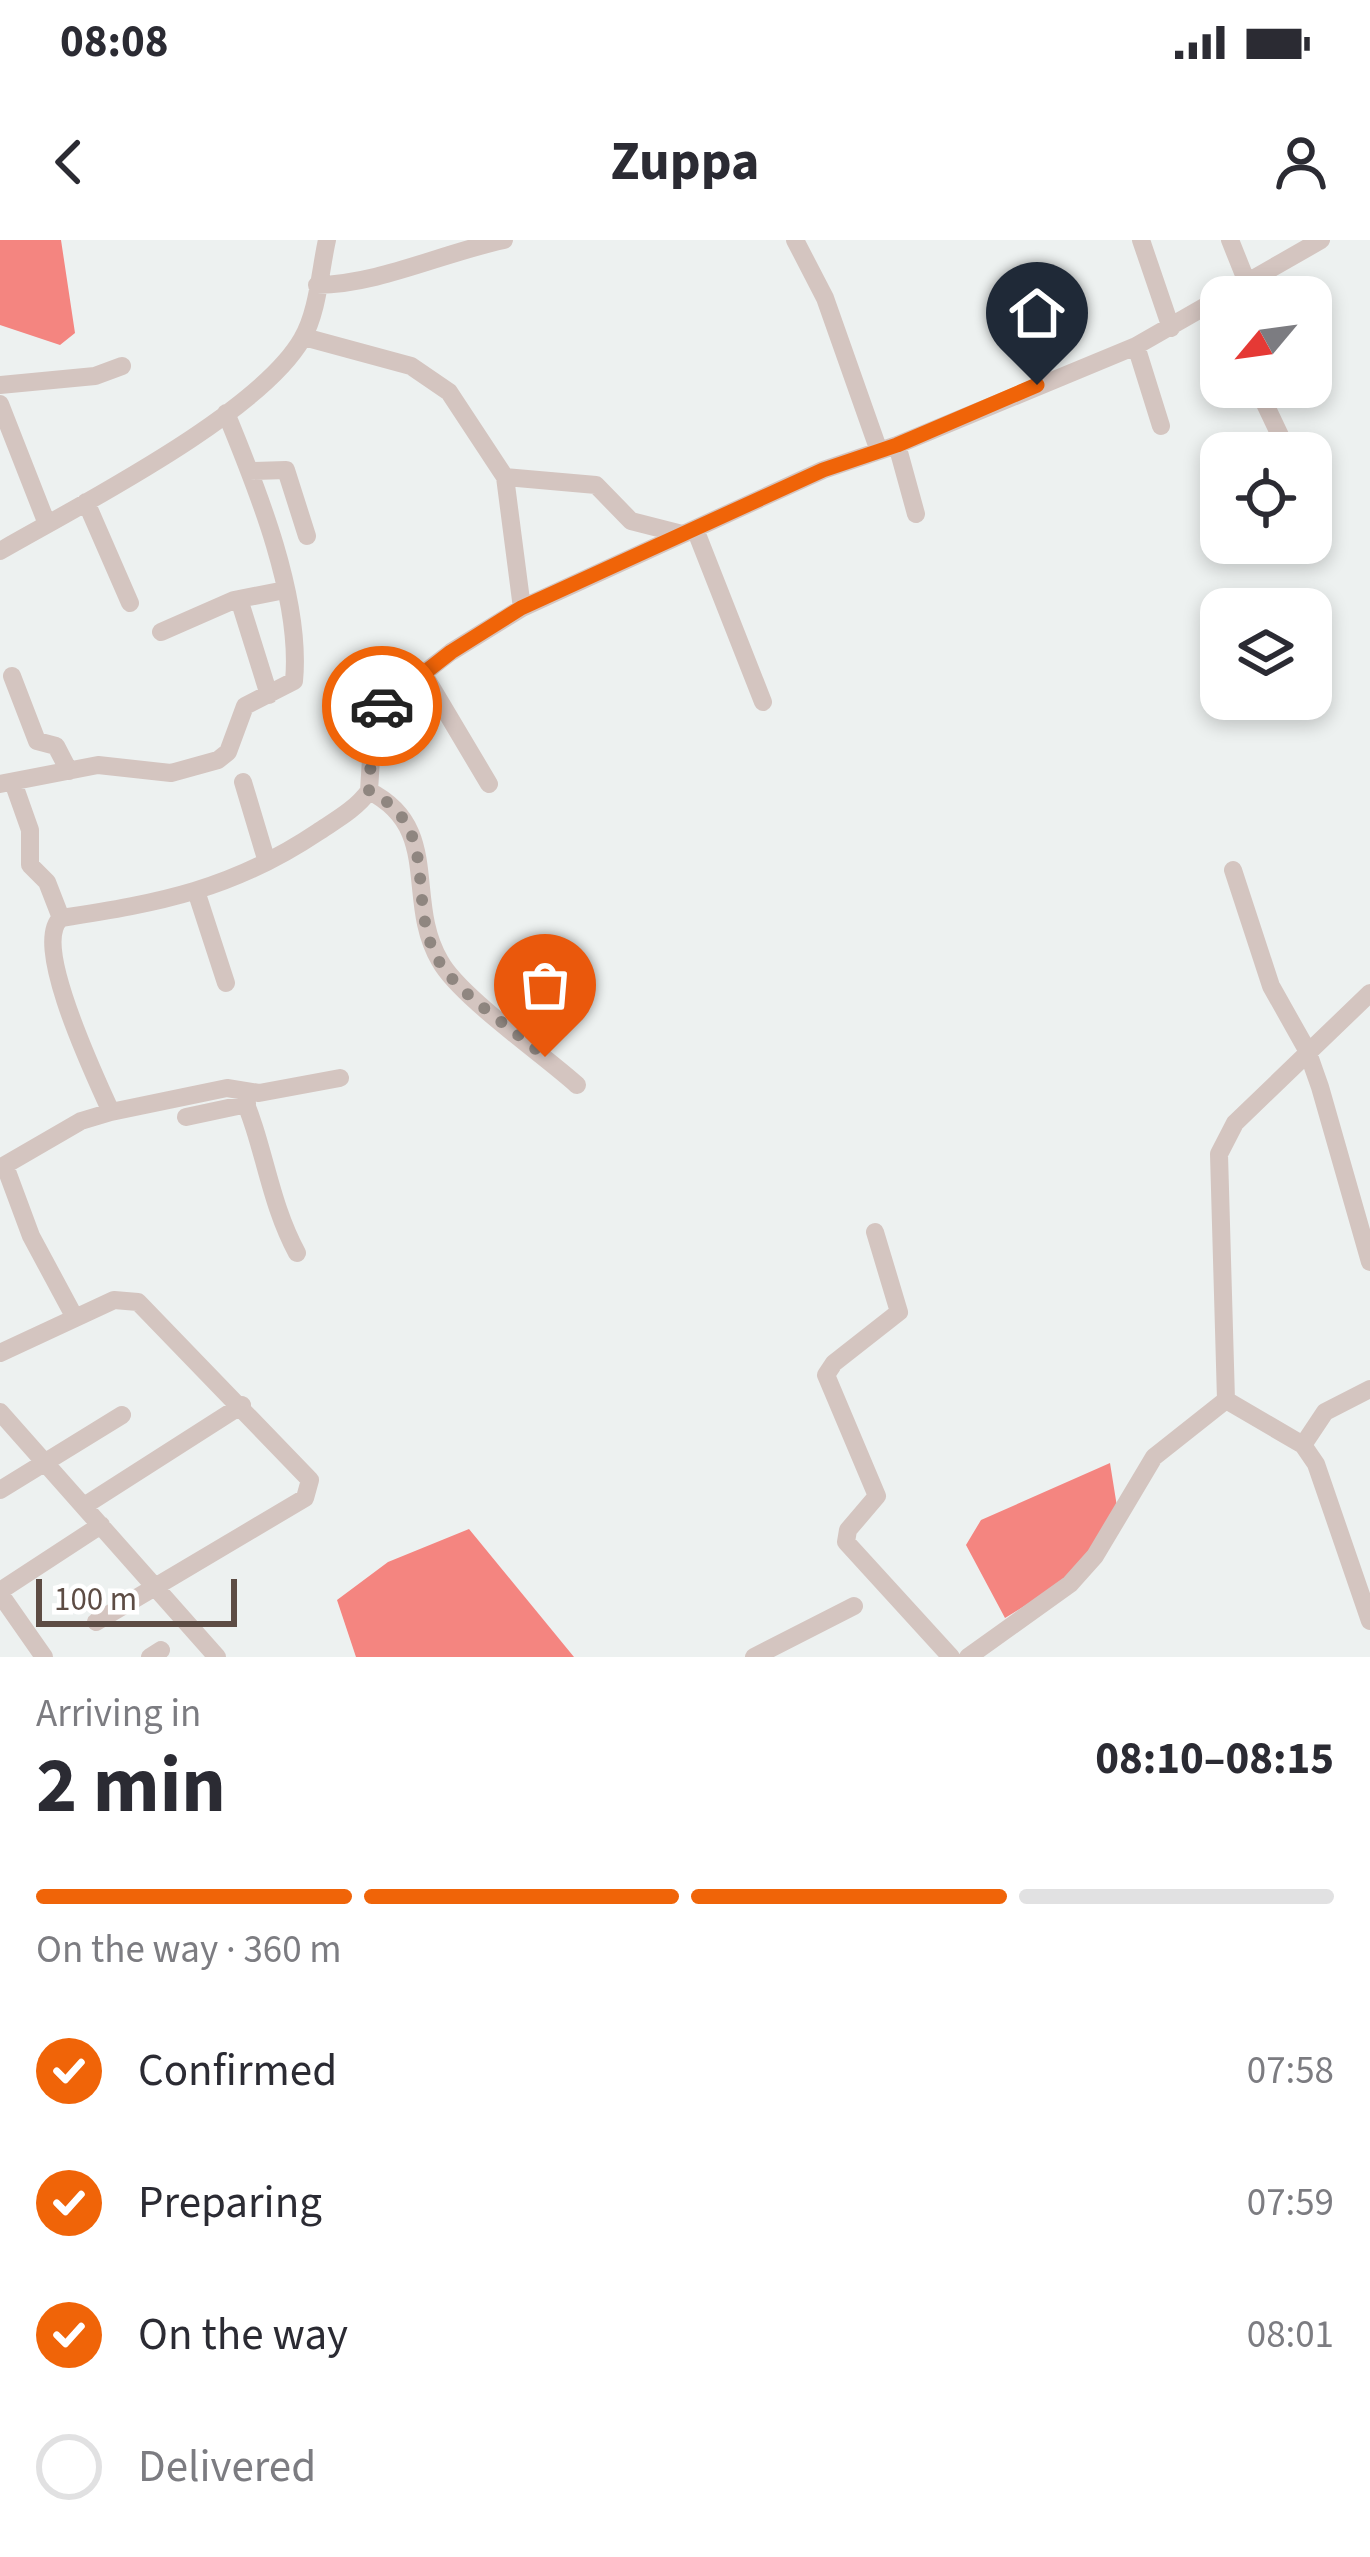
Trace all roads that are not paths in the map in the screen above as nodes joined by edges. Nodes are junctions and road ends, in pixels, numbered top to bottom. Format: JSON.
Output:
{"nodes":[{"id":1,"x":327,"y":240,"type":"edge"},
{"id":2,"x":504,"y":240,"type":"edge"},
{"id":3,"x":795,"y":240,"type":"edge"},
{"id":4,"x":1141,"y":240,"type":"edge"},
{"id":5,"x":1230,"y":240,"type":"edge"},
{"id":6,"x":1320,"y":240,"type":"edge"},
{"id":7,"x":1244,"y":276,"type":"edge"},
{"id":8,"x":1253,"y":276,"type":"edge"},
{"id":9,"x":317,"y":285,"type":"junction"},
{"id":10,"x":1200,"y":315,"type":"edge"},
{"id":11,"x":1171,"y":328,"type":"junction"},
{"id":12,"x":304,"y":337,"type":"junction"},
{"id":13,"x":1136,"y":346,"type":"junction"},
{"id":14,"x":122,"y":366,"type":"dead end"},
{"id":15,"x":0,"y":386,"type":"edge"},
{"id":16,"x":0,"y":404,"type":"edge"},
{"id":17,"x":226,"y":413,"type":"junction"},
{"id":18,"x":1161,"y":426,"type":"dead end"},
{"id":19,"x":888,"y":448,"type":"junction"},
{"id":20,"x":250,"y":471,"type":"junction"},
{"id":21,"x":505,"y":477,"type":"junction"},
{"id":22,"x":86,"y":502,"type":"junction"},
{"id":23,"x":916,"y":514,"type":"dead end"},
{"id":24,"x":47,"y":524,"type":"junction"},
{"id":25,"x":689,"y":531,"type":"junction"},
{"id":26,"x":307,"y":536,"type":"dead end"},
{"id":27,"x":0,"y":550,"type":"edge"},
{"id":28,"x":285,"y":590,"type":"junction"},
{"id":29,"x":239,"y":599,"type":"junction"},
{"id":30,"x":130,"y":603,"type":"dead end"},
{"id":31,"x":521,"y":608,"type":"junction"},
{"id":32,"x":161,"y":632,"type":"dead end"},
{"id":33,"x":423,"y":673,"type":"junction"},
{"id":34,"x":12,"y":676,"type":"dead end"},
{"id":35,"x":269,"y":695,"type":"junction"},
{"id":36,"x":763,"y":702,"type":"dead end"},
{"id":37,"x":69,"y":771,"type":"junction"},
{"id":38,"x":243,"y":782,"type":"dead end"},
{"id":39,"x":6,"y":783,"type":"edge"},
{"id":40,"x":489,"y":784,"type":"dead end"},
{"id":41,"x":369,"y":791,"type":"junction"},
{"id":42,"x":267,"y":862,"type":"junction"},
{"id":43,"x":1233,"y":870,"type":"dead end"},
{"id":44,"x":197,"y":893,"type":"junction"},
{"id":45,"x":61,"y":918,"type":"junction"},
{"id":46,"x":226,"y":982,"type":"dead end"},
{"id":47,"x":1370,"y":993,"type":"edge"},
{"id":48,"x":1307,"y":1050,"type":"junction"},
{"id":49,"x":340,"y":1078,"type":"dead end"},
{"id":50,"x":577,"y":1084,"type":"dead end"},
{"id":51,"x":243,"y":1097,"type":"junction"},
{"id":52,"x":111,"y":1112,"type":"junction"},
{"id":53,"x":186,"y":1117,"type":"dead end"},
{"id":54,"x":2,"y":1167,"type":"edge"},
{"id":55,"x":875,"y":1232,"type":"dead end"},
{"id":56,"x":297,"y":1253,"type":"dead end"},
{"id":57,"x":1370,"y":1262,"type":"edge"},
{"id":58,"x":74,"y":1316,"type":"junction"},
{"id":59,"x":0,"y":1353,"type":"edge"},
{"id":60,"x":1370,"y":1389,"type":"edge"},
{"id":61,"x":1226,"y":1400,"type":"junction"},
{"id":62,"x":242,"y":1405,"type":"junction"},
{"id":63,"x":0,"y":1412,"type":"edge"},
{"id":64,"x":122,"y":1415,"type":"dead end"},
{"id":65,"x":1303,"y":1445,"type":"junction"},
{"id":66,"x":42,"y":1462,"type":"junction"},
{"id":67,"x":0,"y":1490,"type":"edge"},
{"id":68,"x":84,"y":1506,"type":"junction"},
{"id":69,"x":100,"y":1525,"type":"junction"},
{"id":70,"x":156,"y":1586,"type":"junction"},
{"id":71,"x":0,"y":1592,"type":"edge"},
{"id":72,"x":854,"y":1606,"type":"dead end"},
{"id":73,"x":1370,"y":1621,"type":"edge"},
{"id":74,"x":97,"y":1622,"type":"dead end"},
{"id":75,"x":214,"y":1656,"type":"edge"},
{"id":76,"x":44,"y":1657,"type":"edge"},
{"id":77,"x":754,"y":1657,"type":"edge"},
{"id":78,"x":951,"y":1657,"type":"edge"},
{"id":79,"x":968,"y":1657,"type":"edge"}],
"edges":[{"from":1,"to":9,"type":"street"},
{"from":2,"to":9,"type":"street"},
{"from":3,"to":19,"type":"street"},
{"from":4,"to":11,"type":"street"},
{"from":5,"to":7,"type":"street"},
{"from":6,"to":8,"type":"street"},
{"from":9,"to":12,"type":"street"},
{"from":10,"to":11,"type":"street"},
{"from":11,"to":13,"type":"street"},
{"from":12,"to":17,"type":"street"},
{"from":12,"to":21,"type":"street"},
{"from":13,"to":18,"type":"street"},
{"from":13,"to":19,"type":"street"},
{"from":14,"to":15,"type":"street"},
{"from":16,"to":24,"type":"street"},
{"from":17,"to":20,"type":"street"},
{"from":17,"to":22,"type":"street"},
{"from":19,"to":23,"type":"street"},
{"from":19,"to":25,"type":"street"},
{"from":20,"to":26,"type":"street"},
{"from":20,"to":28,"type":"street"},
{"from":21,"to":25,"type":"street"},
{"from":21,"to":31,"type":"street"},
{"from":22,"to":24,"type":"street"},
{"from":22,"to":30,"type":"street"},
{"from":24,"to":27,"type":"street"},
{"from":25,"to":31,"type":"street"},
{"from":25,"to":36,"type":"street"},
{"from":28,"to":29,"type":"street"},
{"from":28,"to":35,"type":"street"},
{"from":29,"to":32,"type":"street"},
{"from":29,"to":35,"type":"street"},
{"from":31,"to":33,"type":"street"},
{"from":33,"to":40,"type":"street"},
{"from":33,"to":41,"type":"street"},
{"from":34,"to":37,"type":"street"},
{"from":35,"to":37,"type":"street"},
{"from":37,"to":39,"type":"street"},
{"from":38,"to":42,"type":"street"},
{"from":39,"to":45,"type":"street"},
{"from":41,"to":42,"type":"street"},
{"from":41,"to":50,"type":"street"},
{"from":42,"to":44,"type":"street"},
{"from":43,"to":48,"type":"street"},
{"from":44,"to":45,"type":"street"},
{"from":44,"to":46,"type":"street"},
{"from":45,"to":52,"type":"street"},
{"from":47,"to":48,"type":"street"},
{"from":48,"to":57,"type":"street"},
{"from":48,"to":61,"type":"street"},
{"from":49,"to":51,"type":"street"},
{"from":51,"to":52,"type":"street"},
{"from":51,"to":53,"type":"street"},
{"from":51,"to":56,"type":"street"},
{"from":52,"to":54,"type":"street"},
{"from":54,"to":58,"type":"street"},
{"from":55,"to":78,"type":"street"},
{"from":58,"to":59,"type":"street"},
{"from":58,"to":62,"type":"street"},
{"from":60,"to":65,"type":"street"},
{"from":61,"to":65,"type":"street"},
{"from":61,"to":79,"type":"street"},
{"from":62,"to":68,"type":"street"},
{"from":62,"to":70,"type":"street"},
{"from":63,"to":66,"type":"street"},
{"from":64,"to":66,"type":"street"},
{"from":65,"to":73,"type":"street"},
{"from":66,"to":67,"type":"street"},
{"from":66,"to":68,"type":"street"},
{"from":68,"to":69,"type":"street"},
{"from":69,"to":70,"type":"street"},
{"from":69,"to":71,"type":"street"},
{"from":70,"to":74,"type":"street"},
{"from":70,"to":75,"type":"street"},
{"from":71,"to":76,"type":"street"},
{"from":72,"to":77,"type":"street"}]}
